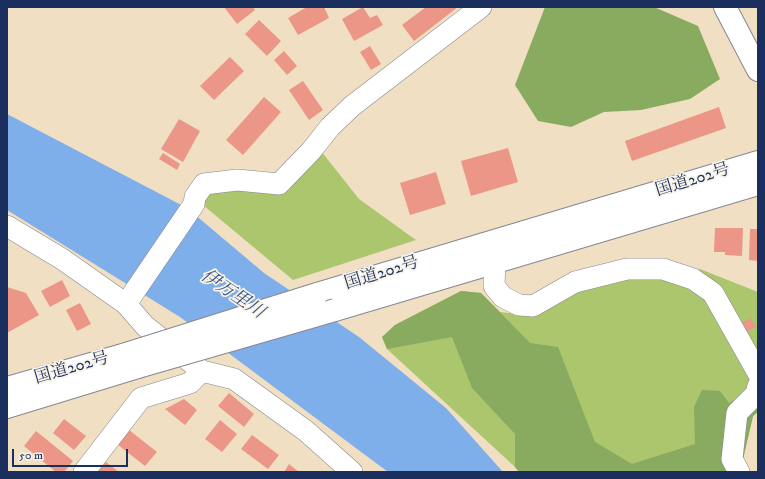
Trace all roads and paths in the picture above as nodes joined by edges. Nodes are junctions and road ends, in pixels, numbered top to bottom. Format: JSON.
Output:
{"nodes":[{"id":1,"x":481,"y":7,"type":"edge"},
{"id":2,"x":725,"y":7,"type":"edge"},
{"id":3,"x":758,"y":70,"type":"edge"},
{"id":4,"x":758,"y":162,"type":"edge"},
{"id":5,"x":758,"y":184,"type":"edge"},
{"id":6,"x":7,"y":226,"type":"edge"},
{"id":7,"x":495,"y":262,"type":"junction"},
{"id":8,"x":126,"y":304,"type":"junction"},
{"id":9,"x":132,"y":360,"type":"junction"},
{"id":10,"x":202,"y":371,"type":"junction"},
{"id":11,"x":758,"y":372,"type":"edge"},
{"id":12,"x":758,"y":386,"type":"edge"},
{"id":13,"x":7,"y":388,"type":"edge"},
{"id":14,"x":7,"y":407,"type":"edge"},
{"id":15,"x":84,"y":472,"type":"edge"},
{"id":16,"x":352,"y":472,"type":"edge"},
{"id":17,"x":739,"y":472,"type":"edge"}],
"edges":[{"from":1,"to":8,"type":"street"},
{"from":2,"to":3,"type":"main road"},
{"from":4,"to":9,"type":"main road","name":"国道202号","bridge":true},
{"from":5,"to":7,"type":"main road","name":"国道202号"},
{"from":6,"to":8,"type":"street"},
{"from":7,"to":9,"type":"main road","name":"国道202号","bridge":true},
{"from":7,"to":11,"type":"street"},
{"from":8,"to":10,"type":"street"},
{"from":9,"to":13,"type":"main road","name":"国道202号"},
{"from":9,"to":14,"type":"main road","name":"国道202号"},
{"from":10,"to":15,"type":"street"},
{"from":10,"to":16,"type":"street"},
{"from":12,"to":17,"type":"street"}]}
